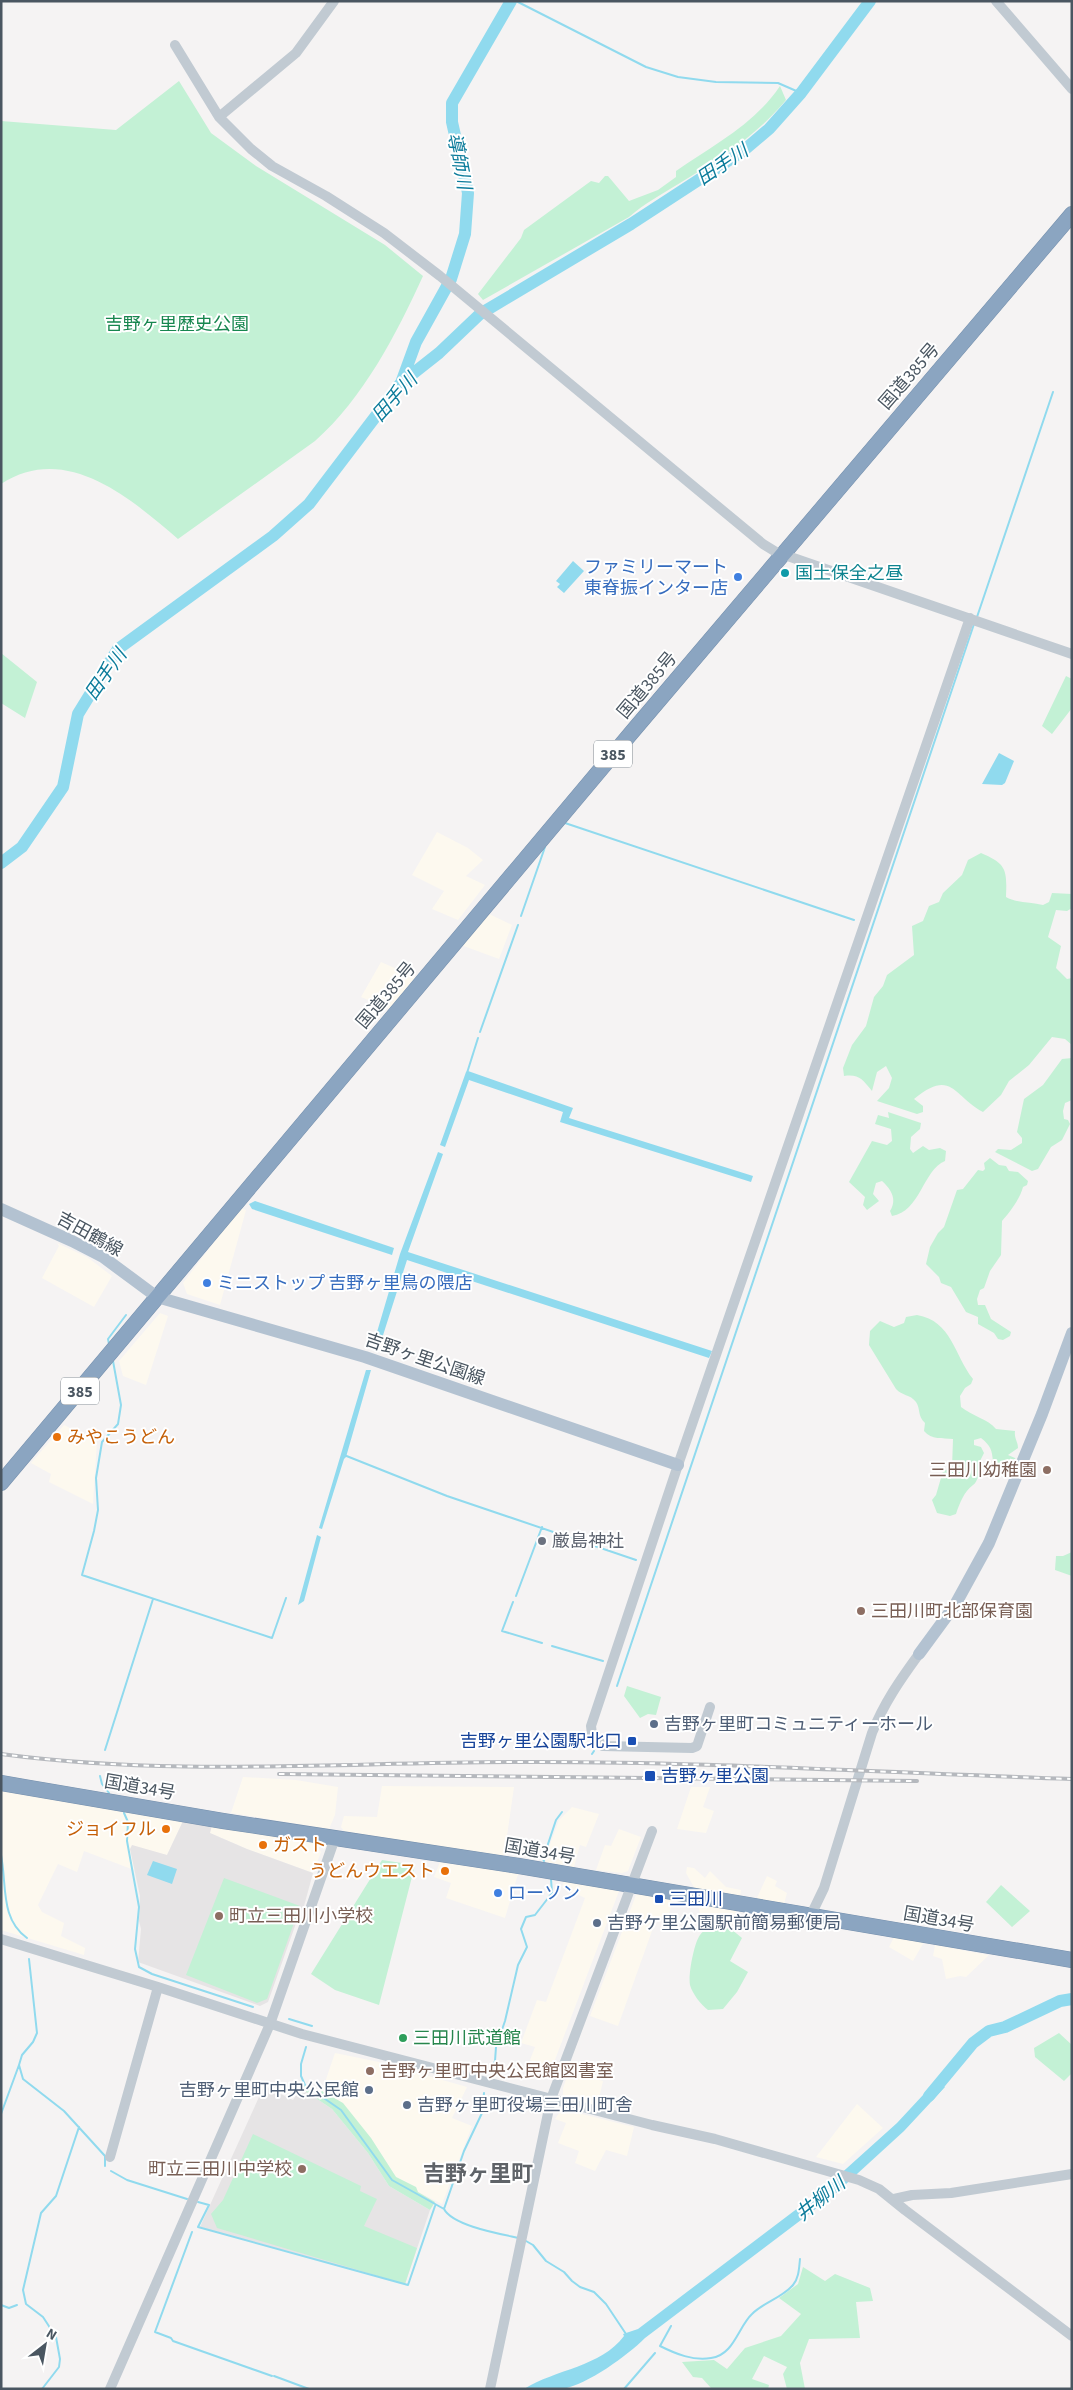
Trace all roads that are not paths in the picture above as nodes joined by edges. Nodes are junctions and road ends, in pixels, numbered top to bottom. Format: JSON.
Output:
{"nodes":[{"id":1,"x":334,"y":1,"type":"edge"},
{"id":2,"x":996,"y":1,"type":"edge"},
{"id":3,"x":175,"y":45,"type":"dead end"},
{"id":4,"x":1072,"y":89,"type":"edge"},
{"id":5,"x":219,"y":117,"type":"junction"},
{"id":6,"x":1072,"y":214,"type":"edge"},
{"id":7,"x":783,"y":554,"type":"junction"},
{"id":8,"x":970,"y":618,"type":"junction"},
{"id":9,"x":1072,"y":654,"type":"edge"},
{"id":10,"x":1,"y":1209,"type":"edge"},
{"id":11,"x":157,"y":1297,"type":"junction"},
{"id":12,"x":1072,"y":1332,"type":"edge"},
{"id":13,"x":678,"y":1465,"type":"junction"},
{"id":14,"x":1,"y":1484,"type":"edge"},
{"id":15,"x":919,"y":1654,"type":"joint"},
{"id":16,"x":710,"y":1707,"type":"dead end"},
{"id":17,"x":1,"y":1783,"type":"edge"},
{"id":18,"x":652,"y":1831,"type":"dead end"},
{"id":19,"x":336,"y":1838,"type":"junction"},
{"id":20,"x":631,"y":1885,"type":"junction"},
{"id":21,"x":811,"y":1915,"type":"junction"},
{"id":22,"x":1,"y":1939,"type":"edge"},
{"id":23,"x":1072,"y":1960,"type":"edge"},
{"id":24,"x":158,"y":1987,"type":"junction"},
{"id":25,"x":270,"y":2024,"type":"junction"},
{"id":26,"x":551,"y":2099,"type":"junction"},
{"id":27,"x":110,"y":2156,"type":"dead end"},
{"id":28,"x":1072,"y":2174,"type":"edge"},
{"id":29,"x":894,"y":2199,"type":"junction"},
{"id":30,"x":1072,"y":2336,"type":"edge"},
{"id":31,"x":110,"y":2389,"type":"edge"},
{"id":32,"x":490,"y":2389,"type":"edge"}],
"edges":[{"from":1,"to":5,"type":"street"},
{"from":2,"to":4,"type":"street"},
{"from":3,"to":5,"type":"street"},
{"from":5,"to":7,"type":"street"},
{"from":6,"to":7,"type":"highway","name":"国道385号","number":"385"},
{"from":7,"to":8,"type":"street"},
{"from":7,"to":11,"type":"highway","name":"国道385号","number":"385"},
{"from":8,"to":9,"type":"street"},
{"from":8,"to":13,"type":"street"},
{"from":10,"to":11,"type":"main road","name":"吉田鶴線"},
{"from":11,"to":13,"type":"main road","name":"吉野ヶ里公園線"},
{"from":11,"to":14,"type":"highway","number":"385"},
{"from":12,"to":15,"type":"main road"},
{"from":13,"to":16,"type":"street"},
{"from":15,"to":21,"type":"street"},
{"from":17,"to":19,"type":"highway","name":"国道34号"},
{"from":18,"to":20,"type":"street"},
{"from":19,"to":20,"type":"highway","name":"国道34号"},
{"from":19,"to":25,"type":"street"},
{"from":20,"to":21,"type":"highway","name":"国道34号"},
{"from":20,"to":26,"type":"street"},
{"from":21,"to":23,"type":"highway","name":"国道34号"},
{"from":22,"to":24,"type":"street"},
{"from":24,"to":25,"type":"street"},
{"from":24,"to":27,"type":"street"},
{"from":25,"to":26,"type":"street"},
{"from":25,"to":31,"type":"street"},
{"from":26,"to":29,"type":"street"},
{"from":26,"to":32,"type":"street"},
{"from":28,"to":29,"type":"street"},
{"from":29,"to":30,"type":"street"}]}
